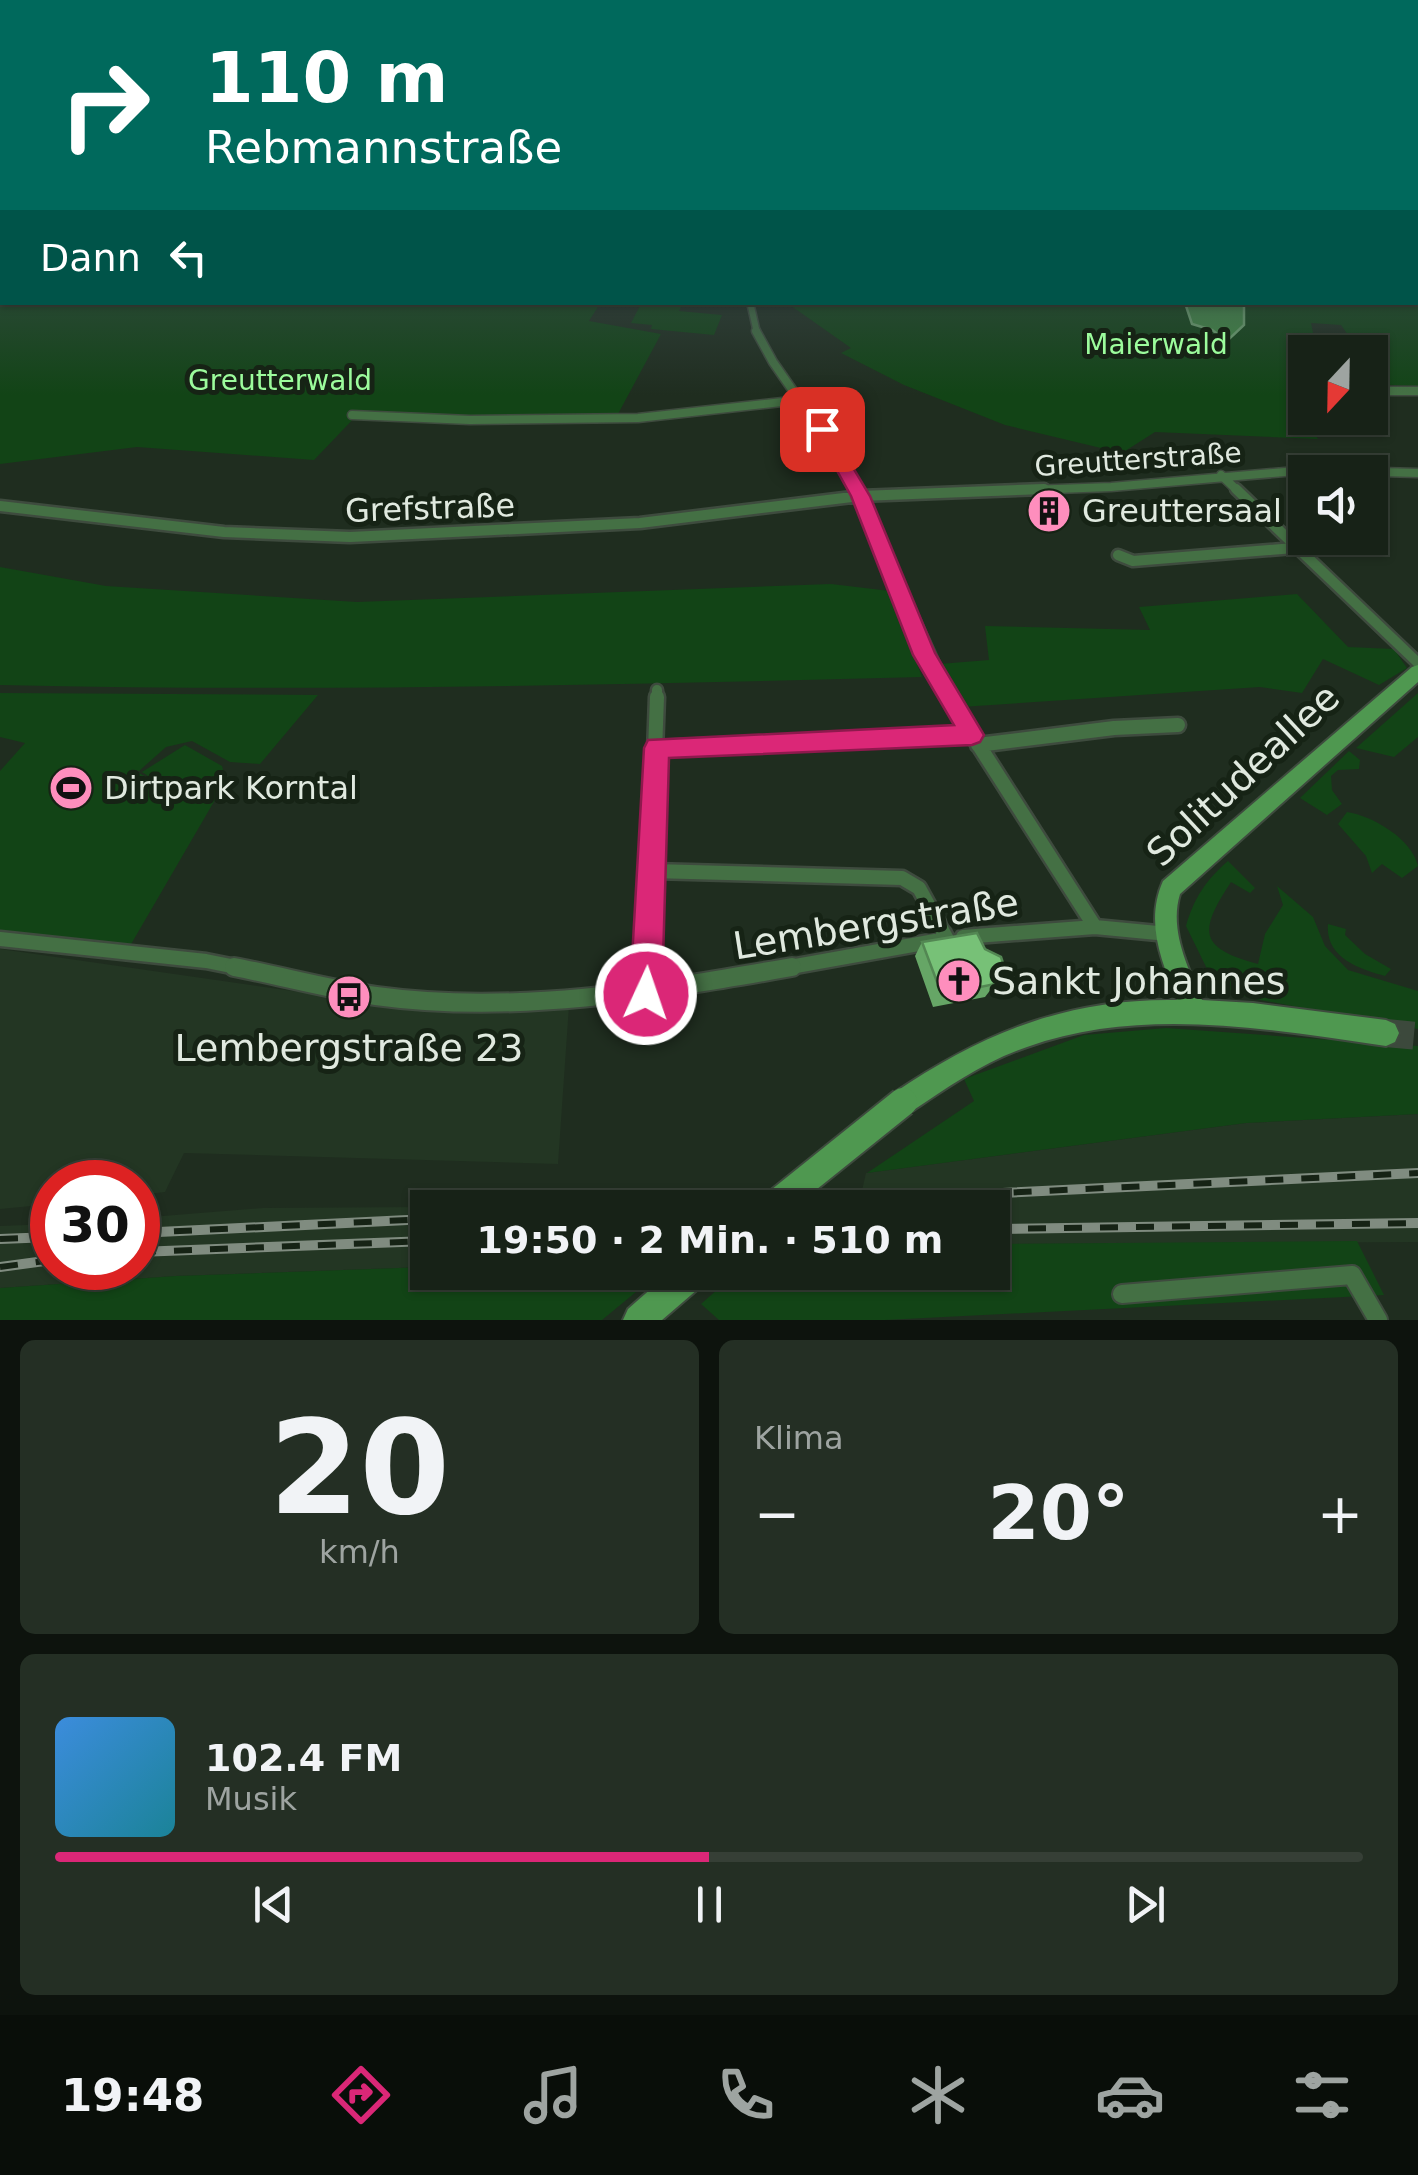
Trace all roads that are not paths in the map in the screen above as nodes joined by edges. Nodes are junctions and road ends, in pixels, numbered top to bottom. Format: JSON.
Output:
{"nodes":[{"id":1,"x":751,"y":305,"type":"edge"},
{"id":2,"x":1388,"y":391,"type":"edge"},
{"id":3,"x":1418,"y":391,"type":"edge"},
{"id":4,"x":800,"y":400,"type":"junction"},
{"id":5,"x":352,"y":415,"type":"dead end"},
{"id":6,"x":1418,"y":473,"type":"edge"},
{"id":7,"x":1221,"y":475,"type":"junction"},
{"id":8,"x":860,"y":496,"type":"junction"},
{"id":9,"x":0,"y":506,"type":"edge"},
{"id":10,"x":1288,"y":542,"type":"edge"},
{"id":11,"x":1288,"y":548,"type":"edge"},
{"id":12,"x":1118,"y":555,"type":"dead end"},
{"id":13,"x":1301,"y":555,"type":"edge"},
{"id":14,"x":1418,"y":670,"type":"edge"},
{"id":15,"x":657,"y":690,"type":"dead end"},
{"id":16,"x":1178,"y":725,"type":"dead end"},
{"id":17,"x":975,"y":740,"type":"junction"},
{"id":18,"x":656,"y":748,"type":"junction"},
{"id":19,"x":653,"y":870,"type":"junction"},
{"id":20,"x":1095,"y":928,"type":"junction"},
{"id":21,"x":1168,"y":934,"type":"junction"},
{"id":22,"x":0,"y":939,"type":"edge"},
{"id":23,"x":947,"y":939,"type":"junction"},
{"id":24,"x":646,"y":994,"type":"junction"},
{"id":25,"x":1194,"y":1011,"type":"junction"},
{"id":26,"x":1386,"y":1033,"type":"tunnel mouth"},
{"id":27,"x":793,"y":1190,"type":"edge"},
{"id":28,"x":673,"y":1290,"type":"edge"},
{"id":29,"x":1122,"y":1294,"type":"dead end"},
{"id":30,"x":638,"y":1320,"type":"edge"},
{"id":31,"x":1378,"y":1320,"type":"edge"}],
"edges":[{"from":1,"to":4,"type":"street"},
{"from":2,"to":3,"type":"street"},
{"from":4,"to":5,"type":"street"},
{"from":4,"to":8,"type":"street"},
{"from":6,"to":7,"type":"street","name":"Greutterstraße"},
{"from":7,"to":8,"type":"street","name":"Greutterstraße"},
{"from":7,"to":10,"type":"street"},
{"from":8,"to":9,"type":"street","name":"Grefstraße"},
{"from":8,"to":17,"type":"street"},
{"from":11,"to":12,"type":"street"},
{"from":13,"to":14,"type":"street"},
{"from":14,"to":21,"type":"main road","name":"Solitudeallee"},
{"from":15,"to":18,"type":"street"},
{"from":16,"to":17,"type":"street"},
{"from":17,"to":18,"type":"street"},
{"from":17,"to":20,"type":"street"},
{"from":18,"to":19,"type":"street"},
{"from":19,"to":23,"type":"street"},
{"from":19,"to":24,"type":"street"},
{"from":20,"to":21,"type":"street","name":"Lembergstraße"},
{"from":20,"to":23,"type":"street","name":"Lembergstraße"},
{"from":21,"to":25,"type":"main road","name":"Solitudeallee"},
{"from":22,"to":24,"type":"street","name":"Lembergstraße"},
{"from":23,"to":24,"type":"street","name":"Lembergstraße"},
{"from":25,"to":26,"type":"main road"},
{"from":25,"to":27,"type":"main road","bridge":true},
{"from":28,"to":30,"type":"main road"},
{"from":29,"to":31,"type":"street"}]}
